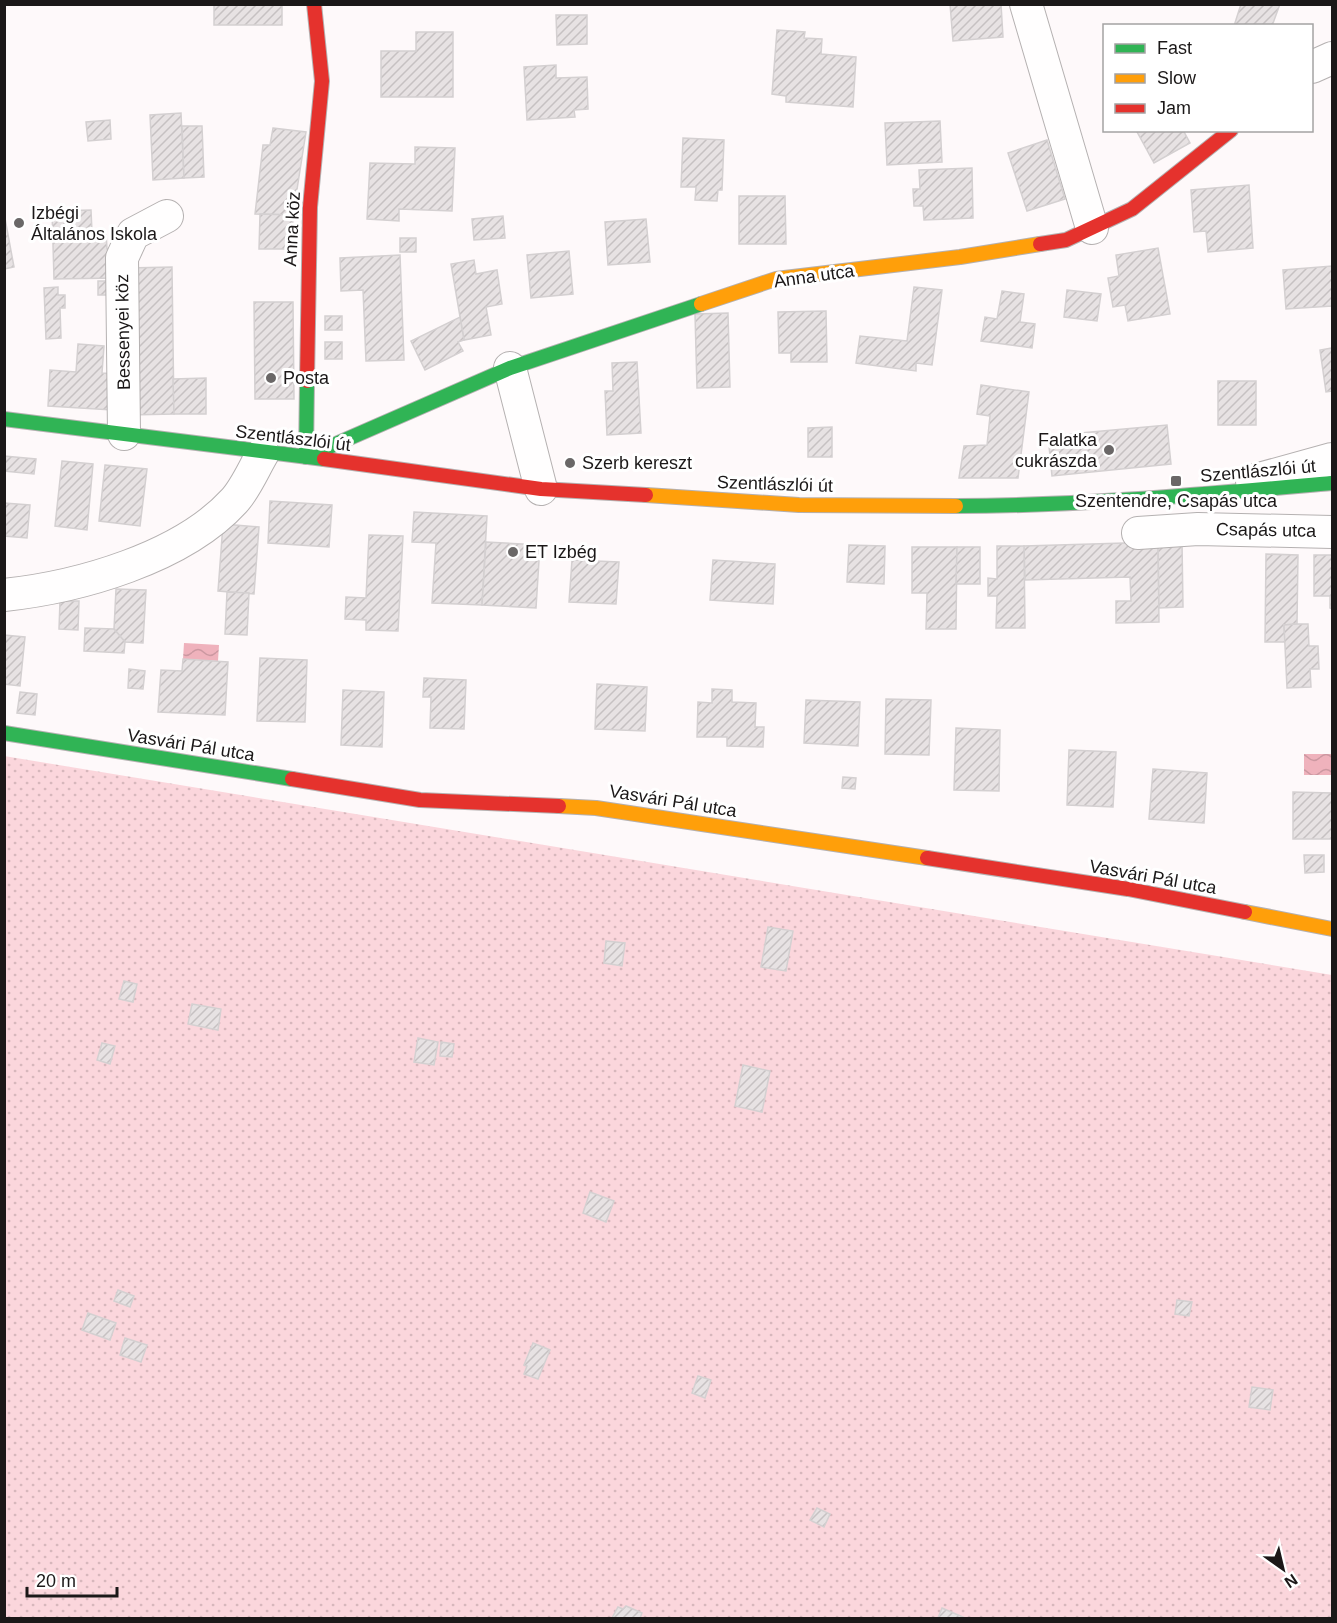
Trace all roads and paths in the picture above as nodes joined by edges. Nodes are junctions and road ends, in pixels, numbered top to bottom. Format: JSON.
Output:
{"nodes":[{"id":1,"x":314,"y":4,"type":"edge"},
{"id":2,"x":1026,"y":4,"type":"edge"},
{"id":3,"x":1332,"y":58,"type":"edge"},
{"id":4,"x":1313,"y":66,"type":"edge"},
{"id":5,"x":1228,"y":132,"type":"edge"},
{"id":6,"x":167,"y":216,"type":"dead end"},
{"id":7,"x":1092,"y":228,"type":"junction"},
{"id":8,"x":510,"y":368,"type":"junction"},
{"id":9,"x":4,"y":419,"type":"edge"},
{"id":10,"x":124,"y":434,"type":"junction"},
{"id":11,"x":263,"y":453,"type":"junction"},
{"id":12,"x":306,"y":457,"type":"junction"},
{"id":13,"x":1332,"y":459,"type":"edge"},
{"id":14,"x":1332,"y":483,"type":"edge"},
{"id":15,"x":541,"y":489,"type":"junction"},
{"id":16,"x":1197,"y":495,"type":"junction"},
{"id":17,"x":1198,"y":529,"type":"junction"},
{"id":18,"x":1332,"y":532,"type":"edge"},
{"id":19,"x":1138,"y":533,"type":"dead end"},
{"id":20,"x":4,"y":595,"type":"edge"},
{"id":21,"x":4,"y":733,"type":"edge"},
{"id":22,"x":1332,"y":930,"type":"edge"}],
"edges":[{"from":1,"to":12,"type":"street","name":"Anna köz"},
{"from":2,"to":7,"type":"street"},
{"from":3,"to":4,"type":"street"},
{"from":5,"to":7,"type":"street","name":"Anna utca"},
{"from":6,"to":10,"type":"street","name":"Bessenyei köz"},
{"from":7,"to":8,"type":"street","name":"Anna utca"},
{"from":8,"to":12,"type":"street","name":"Anna utca"},
{"from":8,"to":15,"type":"street"},
{"from":9,"to":10,"type":"street","name":"Szentlászlói út"},
{"from":10,"to":11,"type":"street","name":"Szentlászlói út"},
{"from":11,"to":12,"type":"street","name":"Szentlászlói út"},
{"from":11,"to":20,"type":"street"},
{"from":12,"to":15,"type":"street","name":"Szentlászlói út"},
{"from":13,"to":16,"type":"street"},
{"from":14,"to":16,"type":"street","name":"Szentlászlói út"},
{"from":15,"to":16,"type":"street","name":"Szentlászlói út"},
{"from":16,"to":17,"type":"street","name":"Csapás utca"},
{"from":17,"to":18,"type":"street","name":"Csapás utca"},
{"from":17,"to":19,"type":"street","name":"Csapás utca"},
{"from":21,"to":22,"type":"street","name":"Vasvári Pál utca"}]}
